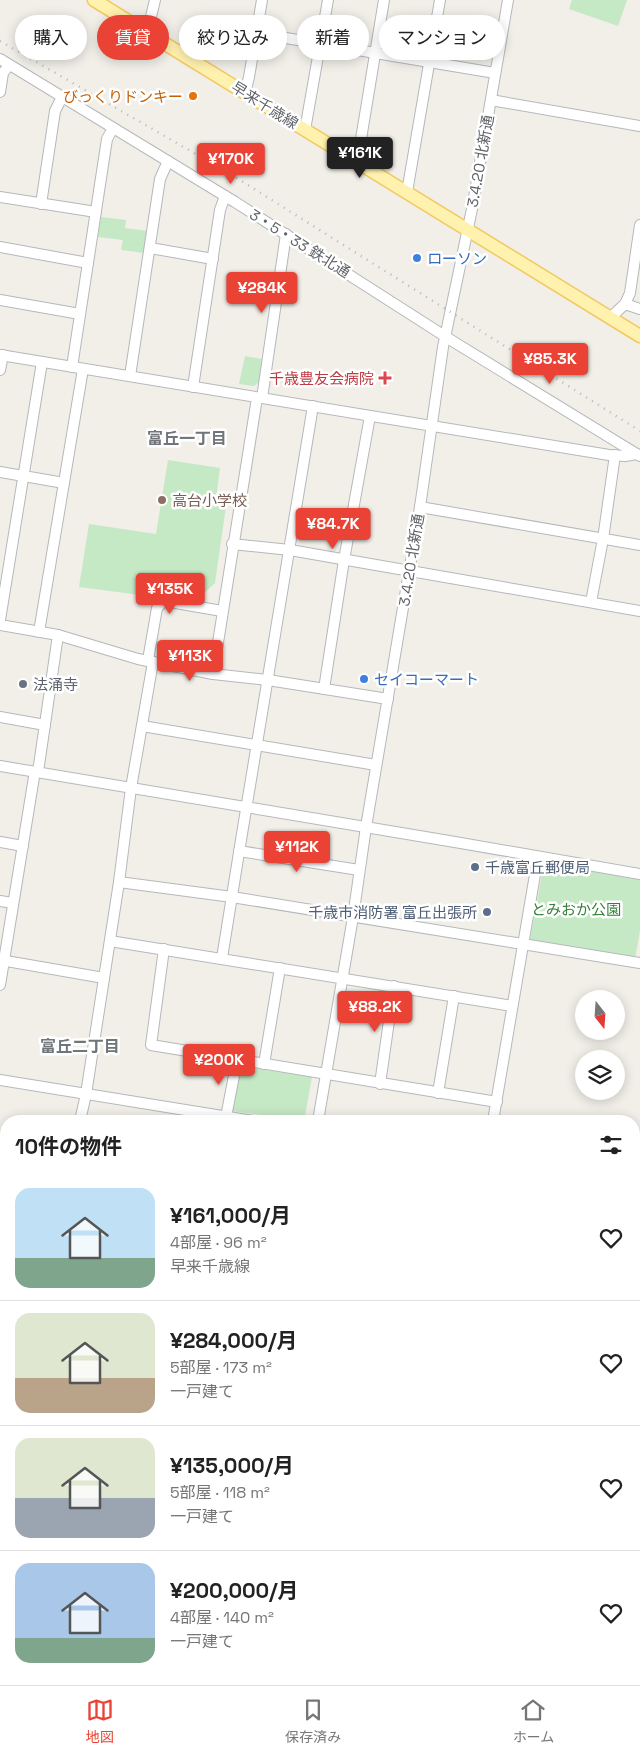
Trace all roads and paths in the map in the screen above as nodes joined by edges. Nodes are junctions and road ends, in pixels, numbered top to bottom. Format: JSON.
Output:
{"nodes":[{"id":1,"x":94,"y":0,"type":"edge"},
{"id":2,"x":154,"y":0,"type":"edge"},
{"id":3,"x":262,"y":0,"type":"edge"},
{"id":4,"x":328,"y":0,"type":"edge"},
{"id":5,"x":384,"y":0,"type":"edge"},
{"id":6,"x":440,"y":0,"type":"edge"},
{"id":7,"x":508,"y":0,"type":"edge"},
{"id":8,"x":118,"y":15,"type":"edge"},
{"id":9,"x":151,"y":15,"type":"edge"},
{"id":10,"x":259,"y":15,"type":"edge"},
{"id":11,"x":326,"y":15,"type":"edge"},
{"id":12,"x":169,"y":46,"type":"edge"},
{"id":13,"x":369,"y":53,"type":"edge"},
{"id":14,"x":375,"y":54,"type":"junction"},
{"id":15,"x":0,"y":59,"type":"edge"},
{"id":16,"x":252,"y":60,"type":"edge"},
{"id":17,"x":318,"y":60,"type":"edge"},
{"id":18,"x":430,"y":63,"type":"junction"},
{"id":19,"x":9,"y":64,"type":"junction"},
{"id":20,"x":495,"y":73,"type":"junction"},
{"id":21,"x":0,"y":92,"type":"edge"},
{"id":22,"x":245,"y":93,"type":"junction"},
{"id":23,"x":62,"y":97,"type":"junction"},
{"id":24,"x":490,"y":100,"type":"junction"},
{"id":25,"x":640,"y":126,"type":"edge"},
{"id":26,"x":113,"y":128,"type":"junction"},
{"id":27,"x":305,"y":130,"type":"junction"},
{"id":28,"x":352,"y":158,"type":"junction"},
{"id":29,"x":168,"y":161,"type":"junction"},
{"id":30,"x":407,"y":192,"type":"junction"},
{"id":31,"x":225,"y":196,"type":"junction"},
{"id":32,"x":0,"y":197,"type":"edge"},
{"id":33,"x":41,"y":204,"type":"junction"},
{"id":34,"x":96,"y":212,"type":"junction"},
{"id":35,"x":640,"y":225,"type":"edge"},
{"id":36,"x":468,"y":229,"type":"junction"},
{"id":37,"x":286,"y":234,"type":"junction"},
{"id":38,"x":0,"y":247,"type":"edge"},
{"id":39,"x":150,"y":248,"type":"junction"},
{"id":40,"x":213,"y":259,"type":"junction"},
{"id":41,"x":88,"y":263,"type":"junction"},
{"id":42,"x":0,"y":300,"type":"edge"},
{"id":43,"x":625,"y":304,"type":"junction"},
{"id":44,"x":640,"y":309,"type":"edge"},
{"id":45,"x":80,"y":314,"type":"junction"},
{"id":46,"x":611,"y":317,"type":"junction"},
{"id":47,"x":446,"y":336,"type":"junction"},
{"id":48,"x":640,"y":336,"type":"edge"},
{"id":49,"x":1,"y":355,"type":"edge"},
{"id":50,"x":42,"y":362,"type":"junction"},
{"id":51,"x":72,"y":367,"type":"junction"},
{"id":52,"x":84,"y":369,"type":"junction"},
{"id":53,"x":0,"y":370,"type":"edge"},
{"id":54,"x":130,"y":376,"type":"junction"},
{"id":55,"x":193,"y":387,"type":"junction"},
{"id":56,"x":260,"y":398,"type":"junction"},
{"id":57,"x":313,"y":406,"type":"junction"},
{"id":58,"x":370,"y":416,"type":"junction"},
{"id":59,"x":432,"y":426,"type":"junction"},
{"id":60,"x":615,"y":455,"type":"junction"},
{"id":61,"x":638,"y":455,"type":"edge"},
{"id":62,"x":0,"y":472,"type":"edge"},
{"id":63,"x":24,"y":476,"type":"junction"},
{"id":64,"x":64,"y":483,"type":"junction"},
{"id":65,"x":420,"y":507,"type":"junction"},
{"id":66,"x":603,"y":539,"type":"junction"},
{"id":67,"x":232,"y":544,"type":"junction"},
{"id":68,"x":640,"y":545,"type":"edge"},
{"id":69,"x":290,"y":550,"type":"junction"},
{"id":70,"x":344,"y":560,"type":"junction"},
{"id":71,"x":409,"y":570,"type":"junction"},
{"id":72,"x":590,"y":602,"type":"junction"},
{"id":73,"x":222,"y":611,"type":"junction"},
{"id":74,"x":640,"y":611,"type":"edge"},
{"id":75,"x":0,"y":620,"type":"edge"},
{"id":76,"x":0,"y":625,"type":"edge"},
{"id":77,"x":39,"y":632,"type":"junction"},
{"id":78,"x":58,"y":635,"type":"junction"},
{"id":79,"x":151,"y":661,"type":"junction"},
{"id":80,"x":212,"y":674,"type":"junction"},
{"id":81,"x":268,"y":680,"type":"junction"},
{"id":82,"x":324,"y":689,"type":"junction"},
{"id":83,"x":388,"y":699,"type":"junction"},
{"id":84,"x":0,"y":718,"type":"edge"},
{"id":85,"x":45,"y":725,"type":"junction"},
{"id":86,"x":142,"y":726,"type":"junction"},
{"id":87,"x":257,"y":745,"type":"junction"},
{"id":88,"x":0,"y":766,"type":"edge"},
{"id":89,"x":376,"y":766,"type":"junction"},
{"id":90,"x":36,"y":772,"type":"junction"},
{"id":91,"x":131,"y":788,"type":"junction"},
{"id":92,"x":246,"y":806,"type":"junction"},
{"id":93,"x":366,"y":827,"type":"junction"},
{"id":94,"x":0,"y":842,"type":"edge"},
{"id":95,"x":23,"y":846,"type":"junction"},
{"id":96,"x":239,"y":851,"type":"junction"},
{"id":97,"x":538,"y":856,"type":"junction"},
{"id":98,"x":359,"y":870,"type":"junction"},
{"id":99,"x":640,"y":874,"type":"edge"},
{"id":100,"x":119,"y":882,"type":"junction"},
{"id":101,"x":232,"y":897,"type":"junction"},
{"id":102,"x":0,"y":901,"type":"edge"},
{"id":103,"x":13,"y":903,"type":"junction"},
{"id":104,"x":353,"y":917,"type":"junction"},
{"id":105,"x":110,"y":940,"type":"junction"},
{"id":106,"x":522,"y":944,"type":"junction"},
{"id":107,"x":164,"y":949,"type":"junction"},
{"id":108,"x":222,"y":958,"type":"junction"},
{"id":109,"x":2,"y":960,"type":"edge"},
{"id":110,"x":640,"y":963,"type":"edge"},
{"id":111,"x":280,"y":968,"type":"junction"},
{"id":112,"x":104,"y":978,"type":"junction"},
{"id":113,"x":343,"y":978,"type":"junction"},
{"id":114,"x":0,"y":986,"type":"edge"},
{"id":115,"x":394,"y":986,"type":"junction"},
{"id":116,"x":454,"y":996,"type":"junction"},
{"id":117,"x":512,"y":1006,"type":"junction"},
{"id":118,"x":237,"y":1060,"type":"junction"},
{"id":119,"x":264,"y":1064,"type":"junction"},
{"id":120,"x":326,"y":1074,"type":"junction"},
{"id":121,"x":0,"y":1080,"type":"edge"},
{"id":122,"x":380,"y":1084,"type":"junction"},
{"id":123,"x":438,"y":1093,"type":"junction"},
{"id":124,"x":86,"y":1094,"type":"junction"},
{"id":125,"x":497,"y":1102,"type":"junction"},
{"id":126,"x":81,"y":1115,"type":"edge"},
{"id":127,"x":188,"y":1115,"type":"edge"},
{"id":128,"x":226,"y":1115,"type":"edge"},
{"id":129,"x":319,"y":1115,"type":"edge"},
{"id":130,"x":494,"y":1115,"type":"edge"}],
"edges":[{"from":1,"to":8,"type":"main road","name":"早来千歳線"},
{"from":2,"to":9,"type":"street"},
{"from":3,"to":10,"type":"street"},
{"from":4,"to":11,"type":"street"},
{"from":5,"to":14,"type":"street"},
{"from":6,"to":18,"type":"street"},
{"from":7,"to":20,"type":"street","name":"3.4.20 北新通"},
{"from":12,"to":22,"type":"main road","name":"早来千歳線"},
{"from":13,"to":14,"type":"street"},
{"from":14,"to":18,"type":"street"},
{"from":14,"to":28,"type":"street"},
{"from":15,"to":19,"type":"street","name":"3・5・33 鉄北通"},
{"from":16,"to":22,"type":"street"},
{"from":17,"to":27,"type":"street"},
{"from":18,"to":20,"type":"street"},
{"from":18,"to":30,"type":"street"},
{"from":19,"to":21,"type":"street"},
{"from":19,"to":23,"type":"street","name":"3・5・33 鉄北通"},
{"from":20,"to":24,"type":"street","name":"3.4.20 北新通"},
{"from":22,"to":27,"type":"main road","name":"早来千歳線"},
{"from":23,"to":26,"type":"street","name":"3・5・33 鉄北通"},
{"from":23,"to":33,"type":"street"},
{"from":24,"to":25,"type":"street"},
{"from":24,"to":36,"type":"street","name":"3.4.20 北新通"},
{"from":26,"to":29,"type":"street","name":"3・5・33 鉄北通"},
{"from":26,"to":34,"type":"street"},
{"from":27,"to":28,"type":"main road","name":"早来千歳線"},
{"from":28,"to":30,"type":"main road","name":"早来千歳線"},
{"from":29,"to":31,"type":"street","name":"3・5・33 鉄北通"},
{"from":29,"to":39,"type":"street"},
{"from":30,"to":36,"type":"main road","name":"早来千歳線"},
{"from":31,"to":37,"type":"street","name":"3・5・33 鉄北通"},
{"from":31,"to":40,"type":"street"},
{"from":32,"to":33,"type":"street"},
{"from":33,"to":34,"type":"street"},
{"from":34,"to":41,"type":"street"},
{"from":35,"to":43,"type":"street"},
{"from":36,"to":46,"type":"main road","name":"早来千歳線"},
{"from":36,"to":47,"type":"street","name":"3.4.20 北新通"},
{"from":37,"to":47,"type":"street","name":"3・5・33 鉄北通"},
{"from":37,"to":56,"type":"street"},
{"from":38,"to":41,"type":"street"},
{"from":39,"to":40,"type":"street"},
{"from":39,"to":54,"type":"street"},
{"from":40,"to":55,"type":"street"},
{"from":41,"to":45,"type":"street"},
{"from":42,"to":45,"type":"street"},
{"from":43,"to":44,"type":"street"},
{"from":43,"to":46,"type":"street"},
{"from":45,"to":51,"type":"street"},
{"from":46,"to":48,"type":"main road","name":"早来千歳線"},
{"from":47,"to":59,"type":"street","name":"3.4.20 北新通"},
{"from":47,"to":61,"type":"street","name":"3・5・33 鉄北通"},
{"from":49,"to":50,"type":"street"},
{"from":49,"to":53,"type":"street"},
{"from":50,"to":51,"type":"street"},
{"from":50,"to":63,"type":"street"},
{"from":51,"to":52,"type":"street"},
{"from":52,"to":54,"type":"street"},
{"from":52,"to":64,"type":"street"},
{"from":54,"to":55,"type":"street"},
{"from":55,"to":56,"type":"street"},
{"from":56,"to":57,"type":"street"},
{"from":56,"to":67,"type":"street"},
{"from":57,"to":58,"type":"street"},
{"from":57,"to":69,"type":"street"},
{"from":58,"to":59,"type":"street"},
{"from":58,"to":70,"type":"street"},
{"from":59,"to":60,"type":"street"},
{"from":59,"to":65,"type":"street","name":"3.4.20 北新通"},
{"from":60,"to":61,"type":"street"},
{"from":60,"to":66,"type":"street"},
{"from":62,"to":63,"type":"street"},
{"from":63,"to":64,"type":"street"},
{"from":63,"to":75,"type":"street"},
{"from":64,"to":77,"type":"street"},
{"from":65,"to":66,"type":"street"},
{"from":65,"to":71,"type":"street","name":"3.4.20 北新通"},
{"from":66,"to":68,"type":"street"},
{"from":66,"to":72,"type":"street"},
{"from":67,"to":69,"type":"street"},
{"from":67,"to":73,"type":"street"},
{"from":69,"to":70,"type":"street"},
{"from":69,"to":81,"type":"street"},
{"from":70,"to":71,"type":"street"},
{"from":70,"to":82,"type":"street"},
{"from":71,"to":72,"type":"street"},
{"from":71,"to":83,"type":"street","name":"3.4.20 北新通"},
{"from":72,"to":74,"type":"street"},
{"from":73,"to":79,"type":"street"},
{"from":73,"to":80,"type":"street"},
{"from":76,"to":77,"type":"street"},
{"from":77,"to":78,"type":"street"},
{"from":78,"to":79,"type":"street"},
{"from":78,"to":85,"type":"street"},
{"from":79,"to":80,"type":"street"},
{"from":79,"to":86,"type":"street"},
{"from":80,"to":81,"type":"street"},
{"from":81,"to":82,"type":"street"},
{"from":81,"to":87,"type":"street"},
{"from":82,"to":83,"type":"street"},
{"from":83,"to":89,"type":"street","name":"3.4.20 北新通"},
{"from":84,"to":85,"type":"street"},
{"from":85,"to":90,"type":"street"},
{"from":86,"to":87,"type":"street"},
{"from":86,"to":91,"type":"street"},
{"from":87,"to":89,"type":"street"},
{"from":87,"to":92,"type":"street"},
{"from":88,"to":90,"type":"street"},
{"from":89,"to":93,"type":"street","name":"3.4.20 北新通"},
{"from":90,"to":91,"type":"street"},
{"from":90,"to":95,"type":"street"},
{"from":91,"to":92,"type":"street"},
{"from":91,"to":100,"type":"street"},
{"from":92,"to":93,"type":"street"},
{"from":92,"to":96,"type":"street"},
{"from":93,"to":97,"type":"street"},
{"from":93,"to":98,"type":"street","name":"3.4.20 北新通"},
{"from":94,"to":95,"type":"street"},
{"from":95,"to":103,"type":"street"},
{"from":96,"to":98,"type":"street"},
{"from":96,"to":101,"type":"street"},
{"from":97,"to":99,"type":"street"},
{"from":97,"to":106,"type":"street"},
{"from":98,"to":104,"type":"street","name":"3.4.20 北新通"},
{"from":100,"to":101,"type":"street"},
{"from":100,"to":105,"type":"street"},
{"from":101,"to":104,"type":"street"},
{"from":101,"to":108,"type":"street"},
{"from":102,"to":103,"type":"street"},
{"from":103,"to":109,"type":"street"},
{"from":104,"to":106,"type":"street"},
{"from":104,"to":113,"type":"street","name":"3.4.20 北新通"},
{"from":105,"to":107,"type":"street"},
{"from":105,"to":112,"type":"street"},
{"from":106,"to":110,"type":"street"},
{"from":106,"to":117,"type":"street"},
{"from":107,"to":108,"type":"street"},
{"from":107,"to":118,"type":"street"},
{"from":108,"to":111,"type":"street"},
{"from":109,"to":112,"type":"street"},
{"from":109,"to":114,"type":"street"},
{"from":111,"to":113,"type":"street"},
{"from":111,"to":119,"type":"street"},
{"from":112,"to":124,"type":"street"},
{"from":113,"to":115,"type":"street"},
{"from":113,"to":120,"type":"street","name":"3.4.20 北新通"},
{"from":115,"to":116,"type":"street"},
{"from":115,"to":122,"type":"street"},
{"from":116,"to":117,"type":"street"},
{"from":116,"to":123,"type":"street"},
{"from":117,"to":125,"type":"street"},
{"from":118,"to":119,"type":"street"},
{"from":118,"to":128,"type":"street"},
{"from":119,"to":120,"type":"street"},
{"from":120,"to":122,"type":"street"},
{"from":120,"to":129,"type":"street","name":"3.4.20 北新通"},
{"from":121,"to":124,"type":"street"},
{"from":122,"to":123,"type":"street"},
{"from":123,"to":125,"type":"street"},
{"from":124,"to":126,"type":"street"},
{"from":124,"to":127,"type":"street"},
{"from":125,"to":130,"type":"street"}]}
